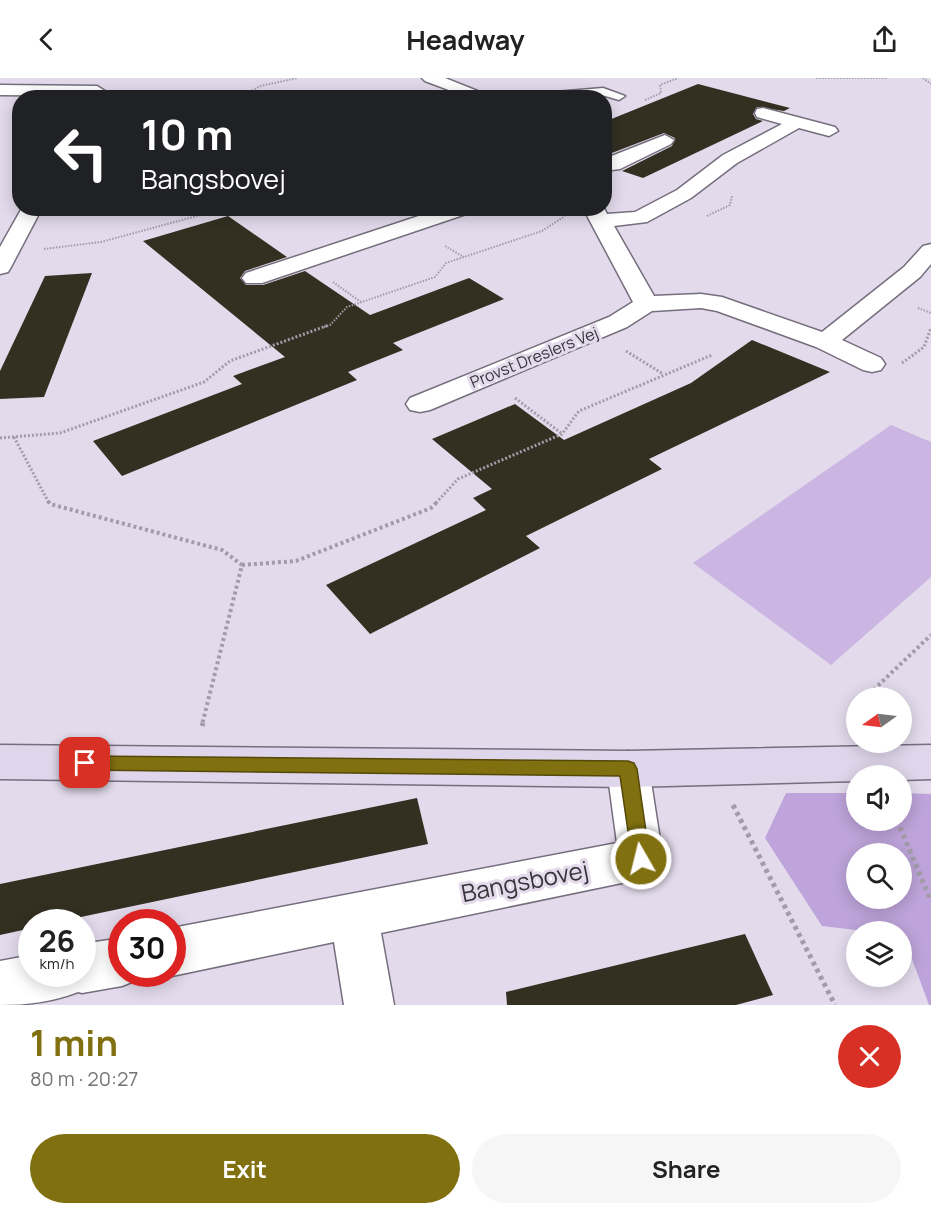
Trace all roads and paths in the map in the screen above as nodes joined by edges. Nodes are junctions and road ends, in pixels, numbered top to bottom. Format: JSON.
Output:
{"nodes":[{"id":1,"x":298,"y":78,"type":"edge"},
{"id":2,"x":430,"y":78,"type":"edge"},
{"id":3,"x":816,"y":78,"type":"edge"},
{"id":4,"x":888,"y":78,"type":"edge"},
{"id":5,"x":923,"y":78,"type":"edge"},
{"id":6,"x":931,"y":84,"type":"edge"},
{"id":7,"x":98,"y":89,"type":"edge"},
{"id":8,"x":0,"y":90,"type":"edge"},
{"id":9,"x":253,"y":90,"type":"edge"},
{"id":10,"x":460,"y":90,"type":"edge"},
{"id":11,"x":612,"y":94,"type":"edge"},
{"id":12,"x":619,"y":96,"type":"dead end"},
{"id":13,"x":763,"y":113,"type":"dead end"},
{"id":14,"x":798,"y":122,"type":"junction"},
{"id":15,"x":828,"y":131,"type":"dead end"},
{"id":16,"x":665,"y":140,"type":"dead end"},
{"id":17,"x":612,"y":165,"type":"edge"},
{"id":18,"x":28,"y":216,"type":"edge"},
{"id":19,"x":197,"y":216,"type":"edge"},
{"id":20,"x":441,"y":216,"type":"edge"},
{"id":21,"x":566,"y":216,"type":"edge"},
{"id":22,"x":598,"y":216,"type":"edge"},
{"id":23,"x":611,"y":216,"type":"edge"},
{"id":24,"x":931,"y":251,"type":"edge"},
{"id":25,"x":4,"y":260,"type":"edge"},
{"id":26,"x":254,"y":278,"type":"dead end"},
{"id":27,"x":646,"y":304,"type":"junction"},
{"id":28,"x":825,"y":342,"type":"junction"},
{"id":29,"x":712,"y":356,"type":"dead end"},
{"id":30,"x":872,"y":364,"type":"dead end"},
{"id":31,"x":486,"y":377,"type":"junction"},
{"id":32,"x":420,"y":404,"type":"dead end"},
{"id":33,"x":562,"y":434,"type":"junction"},
{"id":34,"x":14,"y":437,"type":"junction"},
{"id":35,"x":0,"y":438,"type":"edge"},
{"id":36,"x":242,"y":565,"type":"junction"},
{"id":37,"x":931,"y":635,"type":"edge"},
{"id":38,"x":877,"y":687,"type":"edge"},
{"id":39,"x":0,"y":762,"type":"edge"},
{"id":40,"x":931,"y":762,"type":"edge"},
{"id":41,"x":192,"y":764,"type":"junction"},
{"id":42,"x":714,"y":767,"type":"junction"},
{"id":43,"x":628,"y":769,"type":"junction"},
{"id":44,"x":902,"y":831,"type":"edge"},
{"id":45,"x":931,"y":901,"type":"edge"},
{"id":46,"x":354,"y":916,"type":"junction"},
{"id":47,"x":186,"y":949,"type":"edge"},
{"id":48,"x":18,"y":982,"type":"edge"},
{"id":49,"x":0,"y":986,"type":"edge"},
{"id":50,"x":369,"y":1005,"type":"edge"},
{"id":51,"x":835,"y":1005,"type":"edge"}],
"edges":[{"from":1,"to":9,"type":"path"},
{"from":2,"to":10,"type":"street"},
{"from":3,"to":4,"type":"path"},
{"from":5,"to":6,"type":"path"},
{"from":7,"to":8,"type":"street"},
{"from":11,"to":12,"type":"lane"},
{"from":13,"to":14,"type":"street"},
{"from":14,"to":15,"type":"street"},
{"from":14,"to":23,"type":"street"},
{"from":16,"to":17,"type":"street"},
{"from":18,"to":25,"type":"street"},
{"from":19,"to":25,"type":"path"},
{"from":20,"to":26,"type":"street"},
{"from":21,"to":34,"type":"path"},
{"from":22,"to":27,"type":"street"},
{"from":24,"to":28,"type":"street"},
{"from":27,"to":28,"type":"street","name":"Provst Dreslers Vej"},
{"from":27,"to":31,"type":"street","name":"Provst Dreslers Vej"},
{"from":28,"to":30,"type":"street","name":"Provst Dreslers Vej"},
{"from":29,"to":33,"type":"path"},
{"from":31,"to":32,"type":"street","name":"Provst Dreslers Vej"},
{"from":31,"to":33,"type":"path"},
{"from":33,"to":36,"type":"path"},
{"from":34,"to":35,"type":"path"},
{"from":34,"to":36,"type":"path"},
{"from":36,"to":41,"type":"path"},
{"from":37,"to":38,"type":"path"},
{"from":39,"to":41,"type":"street"},
{"from":40,"to":42,"type":"street"},
{"from":41,"to":43,"type":"street"},
{"from":42,"to":43,"type":"street"},
{"from":42,"to":51,"type":"path"},
{"from":43,"to":46,"type":"street","name":"Bangsbovej"},
{"from":44,"to":45,"type":"path"},
{"from":46,"to":47,"type":"street","name":"Bangsbovej"},
{"from":46,"to":50,"type":"street"},
{"from":48,"to":49,"type":"street"}]}
